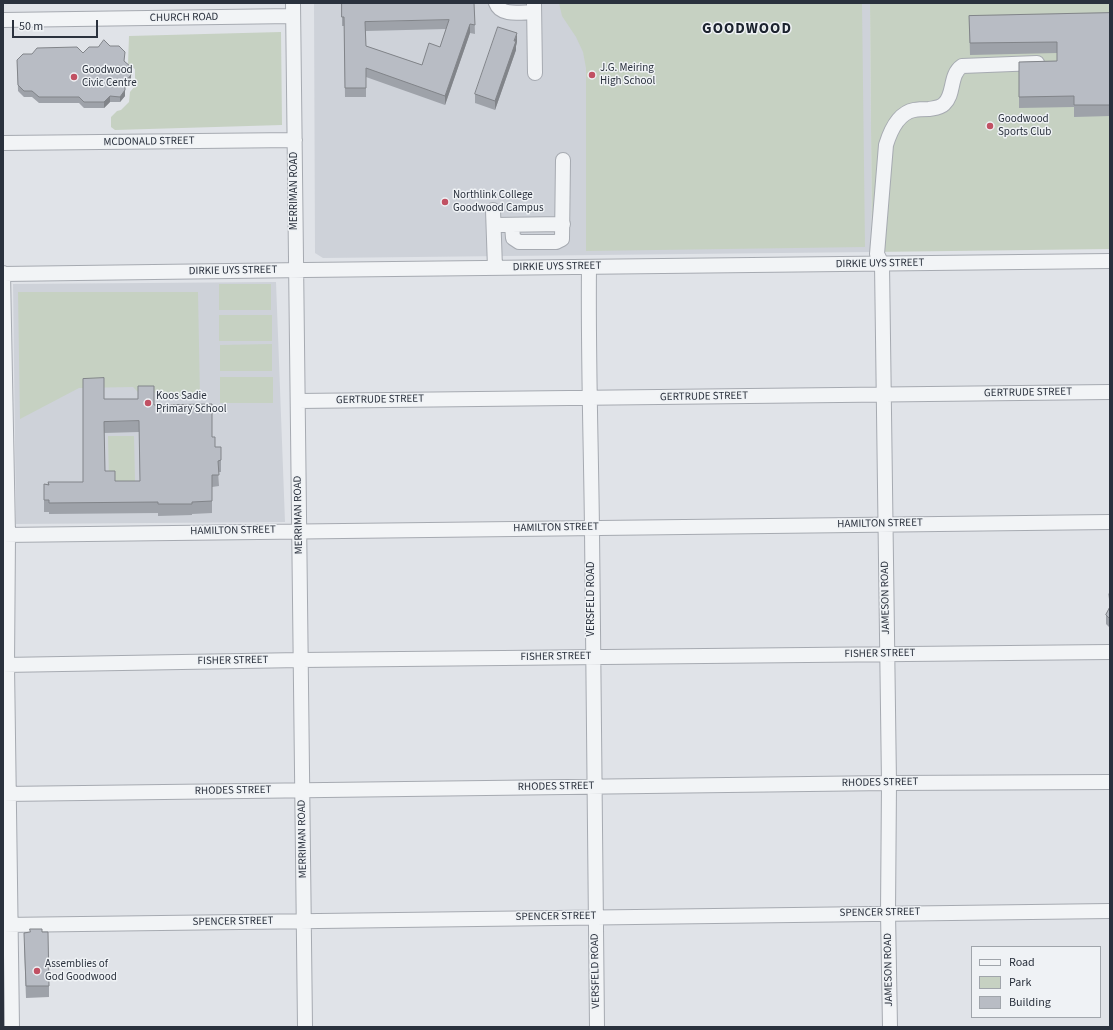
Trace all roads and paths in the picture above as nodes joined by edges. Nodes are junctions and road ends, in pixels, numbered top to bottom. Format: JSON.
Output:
{"nodes":[{"id":1,"x":496,"y":3,"type":"edge"},
{"id":2,"x":534,"y":8,"type":"edge"},
{"id":3,"x":293,"y":10,"type":"edge"},
{"id":4,"x":3,"y":20,"type":"edge"},
{"id":5,"x":1037,"y":63,"type":"edge"},
{"id":6,"x":535,"y":73,"type":"dead end"},
{"id":7,"x":295,"y":140,"type":"junction"},
{"id":8,"x":3,"y":143,"type":"edge"},
{"id":9,"x":563,"y":160,"type":"dead end"},
{"id":10,"x":493,"y":210,"type":"dead end"},
{"id":11,"x":494,"y":225,"type":"junction"},
{"id":12,"x":1110,"y":262,"type":"edge"},
{"id":13,"x":882,"y":264,"type":"junction"},
{"id":14,"x":589,"y":267,"type":"junction"},
{"id":15,"x":495,"y":268,"type":"junction"},
{"id":16,"x":296,"y":270,"type":"junction"},
{"id":17,"x":3,"y":274,"type":"edge"},
{"id":18,"x":1110,"y":392,"type":"edge"},
{"id":19,"x":884,"y":395,"type":"junction"},
{"id":20,"x":589,"y":398,"type":"junction"},
{"id":21,"x":298,"y":401,"type":"junction"},
{"id":22,"x":1110,"y":522,"type":"edge"},
{"id":23,"x":885,"y":524,"type":"junction"},
{"id":24,"x":592,"y":528,"type":"junction"},
{"id":25,"x":299,"y":530,"type":"junction"},
{"id":26,"x":5,"y":535,"type":"edge"},
{"id":27,"x":1110,"y":652,"type":"edge"},
{"id":28,"x":886,"y":654,"type":"junction"},
{"id":29,"x":592,"y":657,"type":"junction"},
{"id":30,"x":301,"y":660,"type":"junction"},
{"id":31,"x":5,"y":665,"type":"edge"},
{"id":32,"x":1110,"y":782,"type":"edge"},
{"id":33,"x":889,"y":783,"type":"junction"},
{"id":34,"x":594,"y":786,"type":"junction"},
{"id":35,"x":302,"y":790,"type":"junction"},
{"id":36,"x":6,"y":794,"type":"edge"},
{"id":37,"x":1110,"y":910,"type":"edge"},
{"id":38,"x":888,"y":913,"type":"junction"},
{"id":39,"x":596,"y":917,"type":"junction"},
{"id":40,"x":304,"y":921,"type":"junction"},
{"id":41,"x":7,"y":925,"type":"edge"},
{"id":42,"x":12,"y":1027,"type":"edge"},
{"id":43,"x":305,"y":1027,"type":"edge"},
{"id":44,"x":597,"y":1027,"type":"edge"},
{"id":45,"x":890,"y":1027,"type":"edge"}],
"edges":[{"from":1,"to":2,"type":"street"},
{"from":2,"to":6,"type":"street"},
{"from":3,"to":4,"type":"street","name":"CHURCH ROAD"},
{"from":3,"to":7,"type":"street","name":"MERRIMAN ROAD"},
{"from":5,"to":13,"type":"street","name":"JAMESON ROAD"},
{"from":7,"to":8,"type":"street","name":"MCDONALD STREET"},
{"from":7,"to":16,"type":"street","name":"MERRIMAN ROAD"},
{"from":9,"to":11,"type":"street"},
{"from":10,"to":11,"type":"street"},
{"from":11,"to":15,"type":"street"},
{"from":12,"to":13,"type":"street","name":"DIRKIE UYS STREET"},
{"from":13,"to":14,"type":"street","name":"DIRKIE UYS STREET"},
{"from":13,"to":19,"type":"street","name":"JAMESON ROAD"},
{"from":14,"to":15,"type":"street","name":"DIRKIE UYS STREET"},
{"from":14,"to":20,"type":"street","name":"VERSFELD ROAD"},
{"from":15,"to":16,"type":"street","name":"DIRKIE UYS STREET"},
{"from":16,"to":17,"type":"street","name":"DIRKIE UYS STREET"},
{"from":16,"to":21,"type":"street","name":"MERRIMAN ROAD"},
{"from":17,"to":26,"type":"street"},
{"from":18,"to":19,"type":"street","name":"GERTRUDE STREET"},
{"from":19,"to":20,"type":"street","name":"GERTRUDE STREET"},
{"from":19,"to":23,"type":"street","name":"JAMESON ROAD"},
{"from":20,"to":21,"type":"street","name":"GERTRUDE STREET"},
{"from":20,"to":24,"type":"street","name":"VERSFELD ROAD"},
{"from":21,"to":25,"type":"street","name":"MERRIMAN ROAD"},
{"from":22,"to":23,"type":"street","name":"HAMILTON STREET"},
{"from":23,"to":24,"type":"street","name":"HAMILTON STREET"},
{"from":23,"to":28,"type":"street","name":"JAMESON ROAD"},
{"from":24,"to":25,"type":"street","name":"HAMILTON STREET"},
{"from":24,"to":29,"type":"street","name":"VERSFELD ROAD"},
{"from":25,"to":26,"type":"street","name":"HAMILTON STREET"},
{"from":25,"to":30,"type":"street","name":"MERRIMAN ROAD"},
{"from":26,"to":31,"type":"street"},
{"from":27,"to":28,"type":"street","name":"FISHER STREET"},
{"from":28,"to":29,"type":"street","name":"FISHER STREET"},
{"from":28,"to":33,"type":"street","name":"JAMESON ROAD"},
{"from":29,"to":30,"type":"street","name":"FISHER STREET"},
{"from":29,"to":34,"type":"street","name":"VERSFELD ROAD"},
{"from":30,"to":31,"type":"street","name":"FISHER STREET"},
{"from":30,"to":35,"type":"street","name":"MERRIMAN ROAD"},
{"from":31,"to":36,"type":"street"},
{"from":32,"to":33,"type":"street","name":"RHODES STREET"},
{"from":33,"to":34,"type":"street","name":"RHODES STREET"},
{"from":33,"to":38,"type":"street","name":"JAMESON ROAD"},
{"from":34,"to":35,"type":"street","name":"RHODES STREET"},
{"from":34,"to":39,"type":"street","name":"VERSFELD ROAD"},
{"from":35,"to":36,"type":"street","name":"RHODES STREET"},
{"from":35,"to":40,"type":"street","name":"MERRIMAN ROAD"},
{"from":36,"to":41,"type":"street"},
{"from":37,"to":38,"type":"street","name":"SPENCER STREET"},
{"from":38,"to":39,"type":"street","name":"SPENCER STREET"},
{"from":38,"to":45,"type":"street","name":"JAMESON ROAD"},
{"from":39,"to":40,"type":"street","name":"SPENCER STREET"},
{"from":39,"to":44,"type":"street","name":"VERSFELD ROAD"},
{"from":40,"to":41,"type":"street","name":"SPENCER STREET"},
{"from":40,"to":43,"type":"street","name":"MERRIMAN ROAD"},
{"from":41,"to":42,"type":"street"}]}
